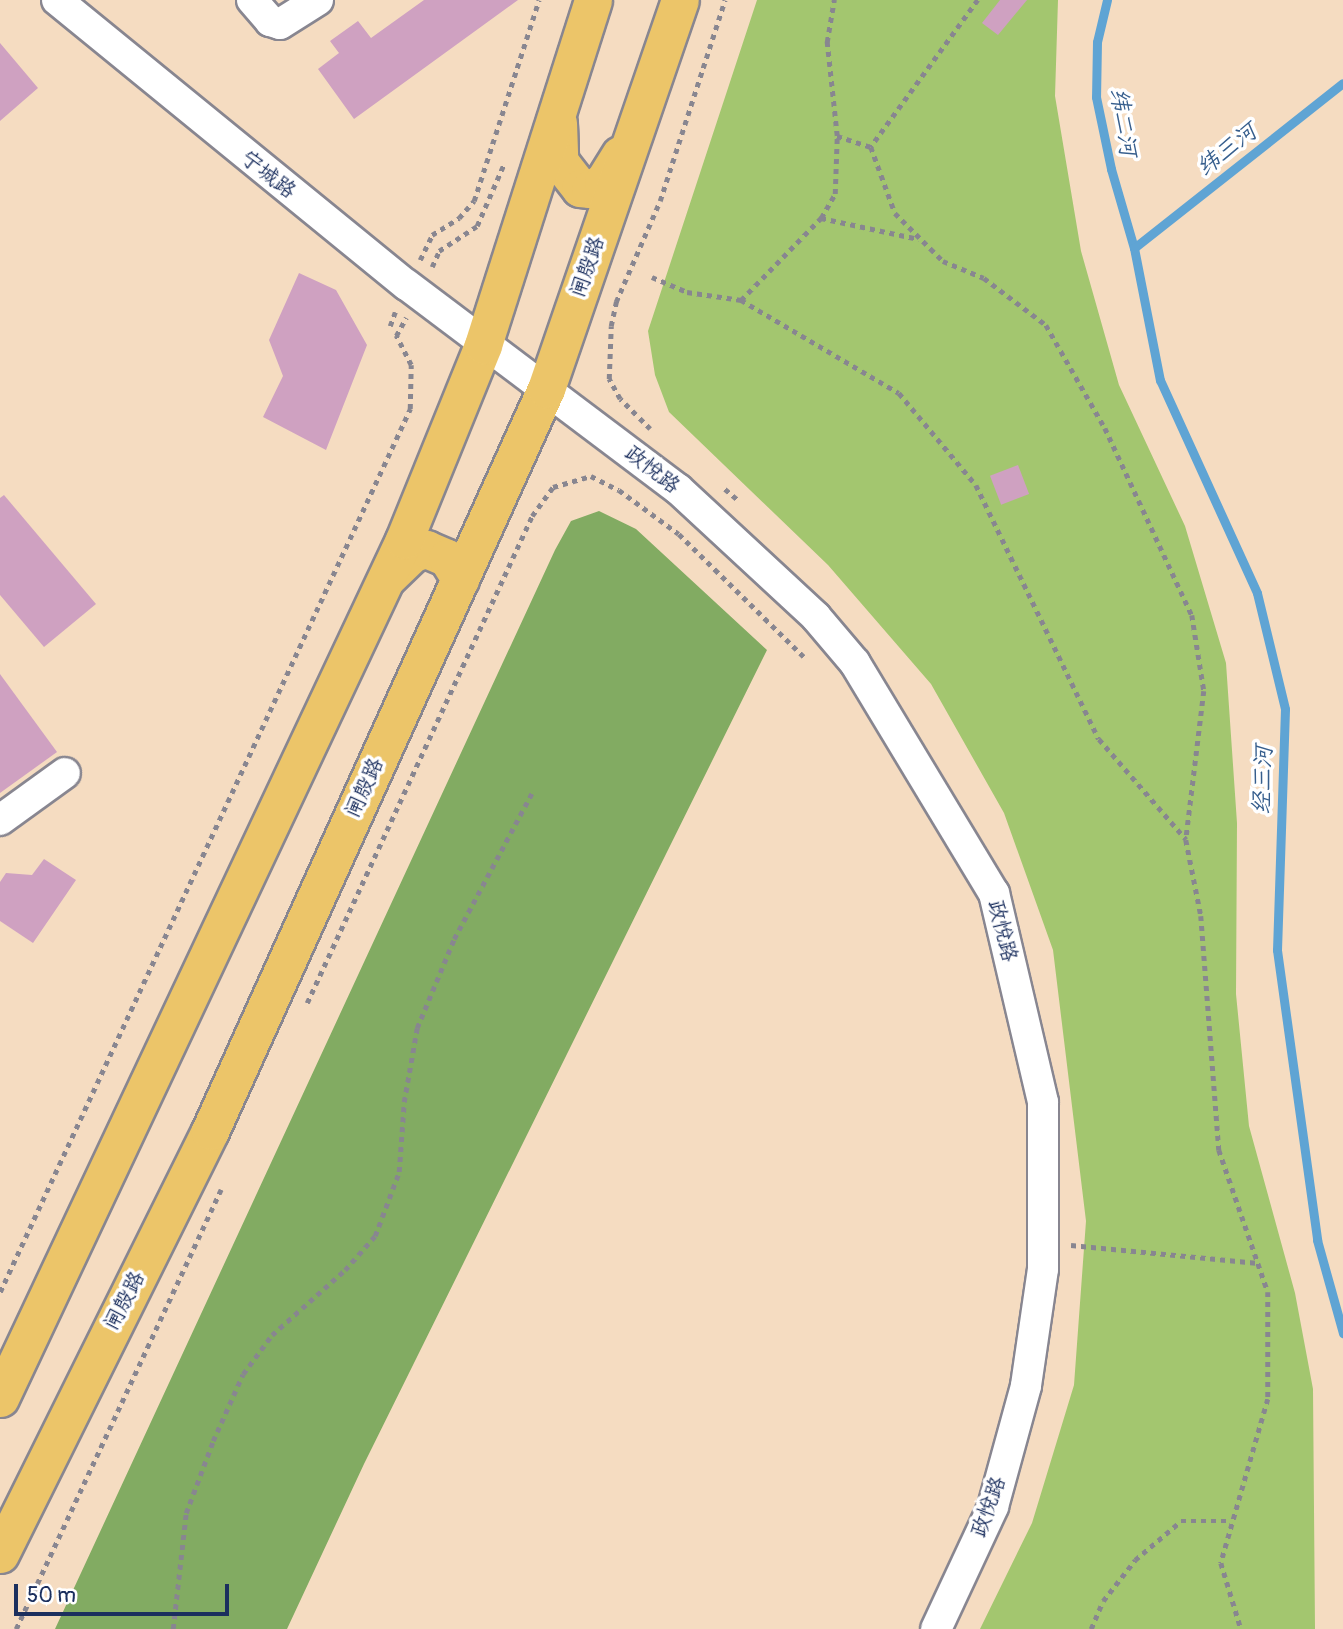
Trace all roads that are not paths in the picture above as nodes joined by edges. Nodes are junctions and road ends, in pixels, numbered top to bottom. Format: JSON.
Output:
{"nodes":[{"id":1,"x":57,"y":0,"type":"edge"},
{"id":2,"x":252,"y":0,"type":"edge"},
{"id":3,"x":318,"y":0,"type":"edge"},
{"id":4,"x":593,"y":0,"type":"edge"},
{"id":5,"x":680,"y":0,"type":"edge"},
{"id":6,"x":562,"y":94,"type":"junction"},
{"id":7,"x":639,"y":121,"type":"junction"},
{"id":8,"x":483,"y":345,"type":"junction"},
{"id":9,"x":546,"y":389,"type":"junction"},
{"id":10,"x":460,"y":579,"type":"junction"},
{"id":11,"x":385,"y":580,"type":"junction"},
{"id":12,"x":65,"y":773,"type":"dead end"},
{"id":13,"x":0,"y":820,"type":"edge"},
{"id":14,"x":0,"y":1398,"type":"edge"},
{"id":15,"x":0,"y":1554,"type":"edge"},
{"id":16,"x":936,"y":1629,"type":"edge"}],
"edges":[{"from":1,"to":8,"type":"street","name":"宁城路"},
{"from":2,"to":3,"type":"street"},
{"from":4,"to":6,"type":"main road"},
{"from":5,"to":7,"type":"main road","name":"闸殷路"},
{"from":6,"to":7,"type":"main road"},
{"from":6,"to":8,"type":"main road"},
{"from":7,"to":9,"type":"main road","name":"闸殷路"},
{"from":8,"to":9,"type":"street","name":"政悦路"},
{"from":8,"to":11,"type":"main road"},
{"from":9,"to":10,"type":"main road","name":"闸殷路"},
{"from":9,"to":16,"type":"street","name":"政悦路"},
{"from":10,"to":11,"type":"main road"},
{"from":10,"to":15,"type":"main road","name":"闸殷路"},
{"from":11,"to":14,"type":"main road"},
{"from":12,"to":13,"type":"street"}]}
